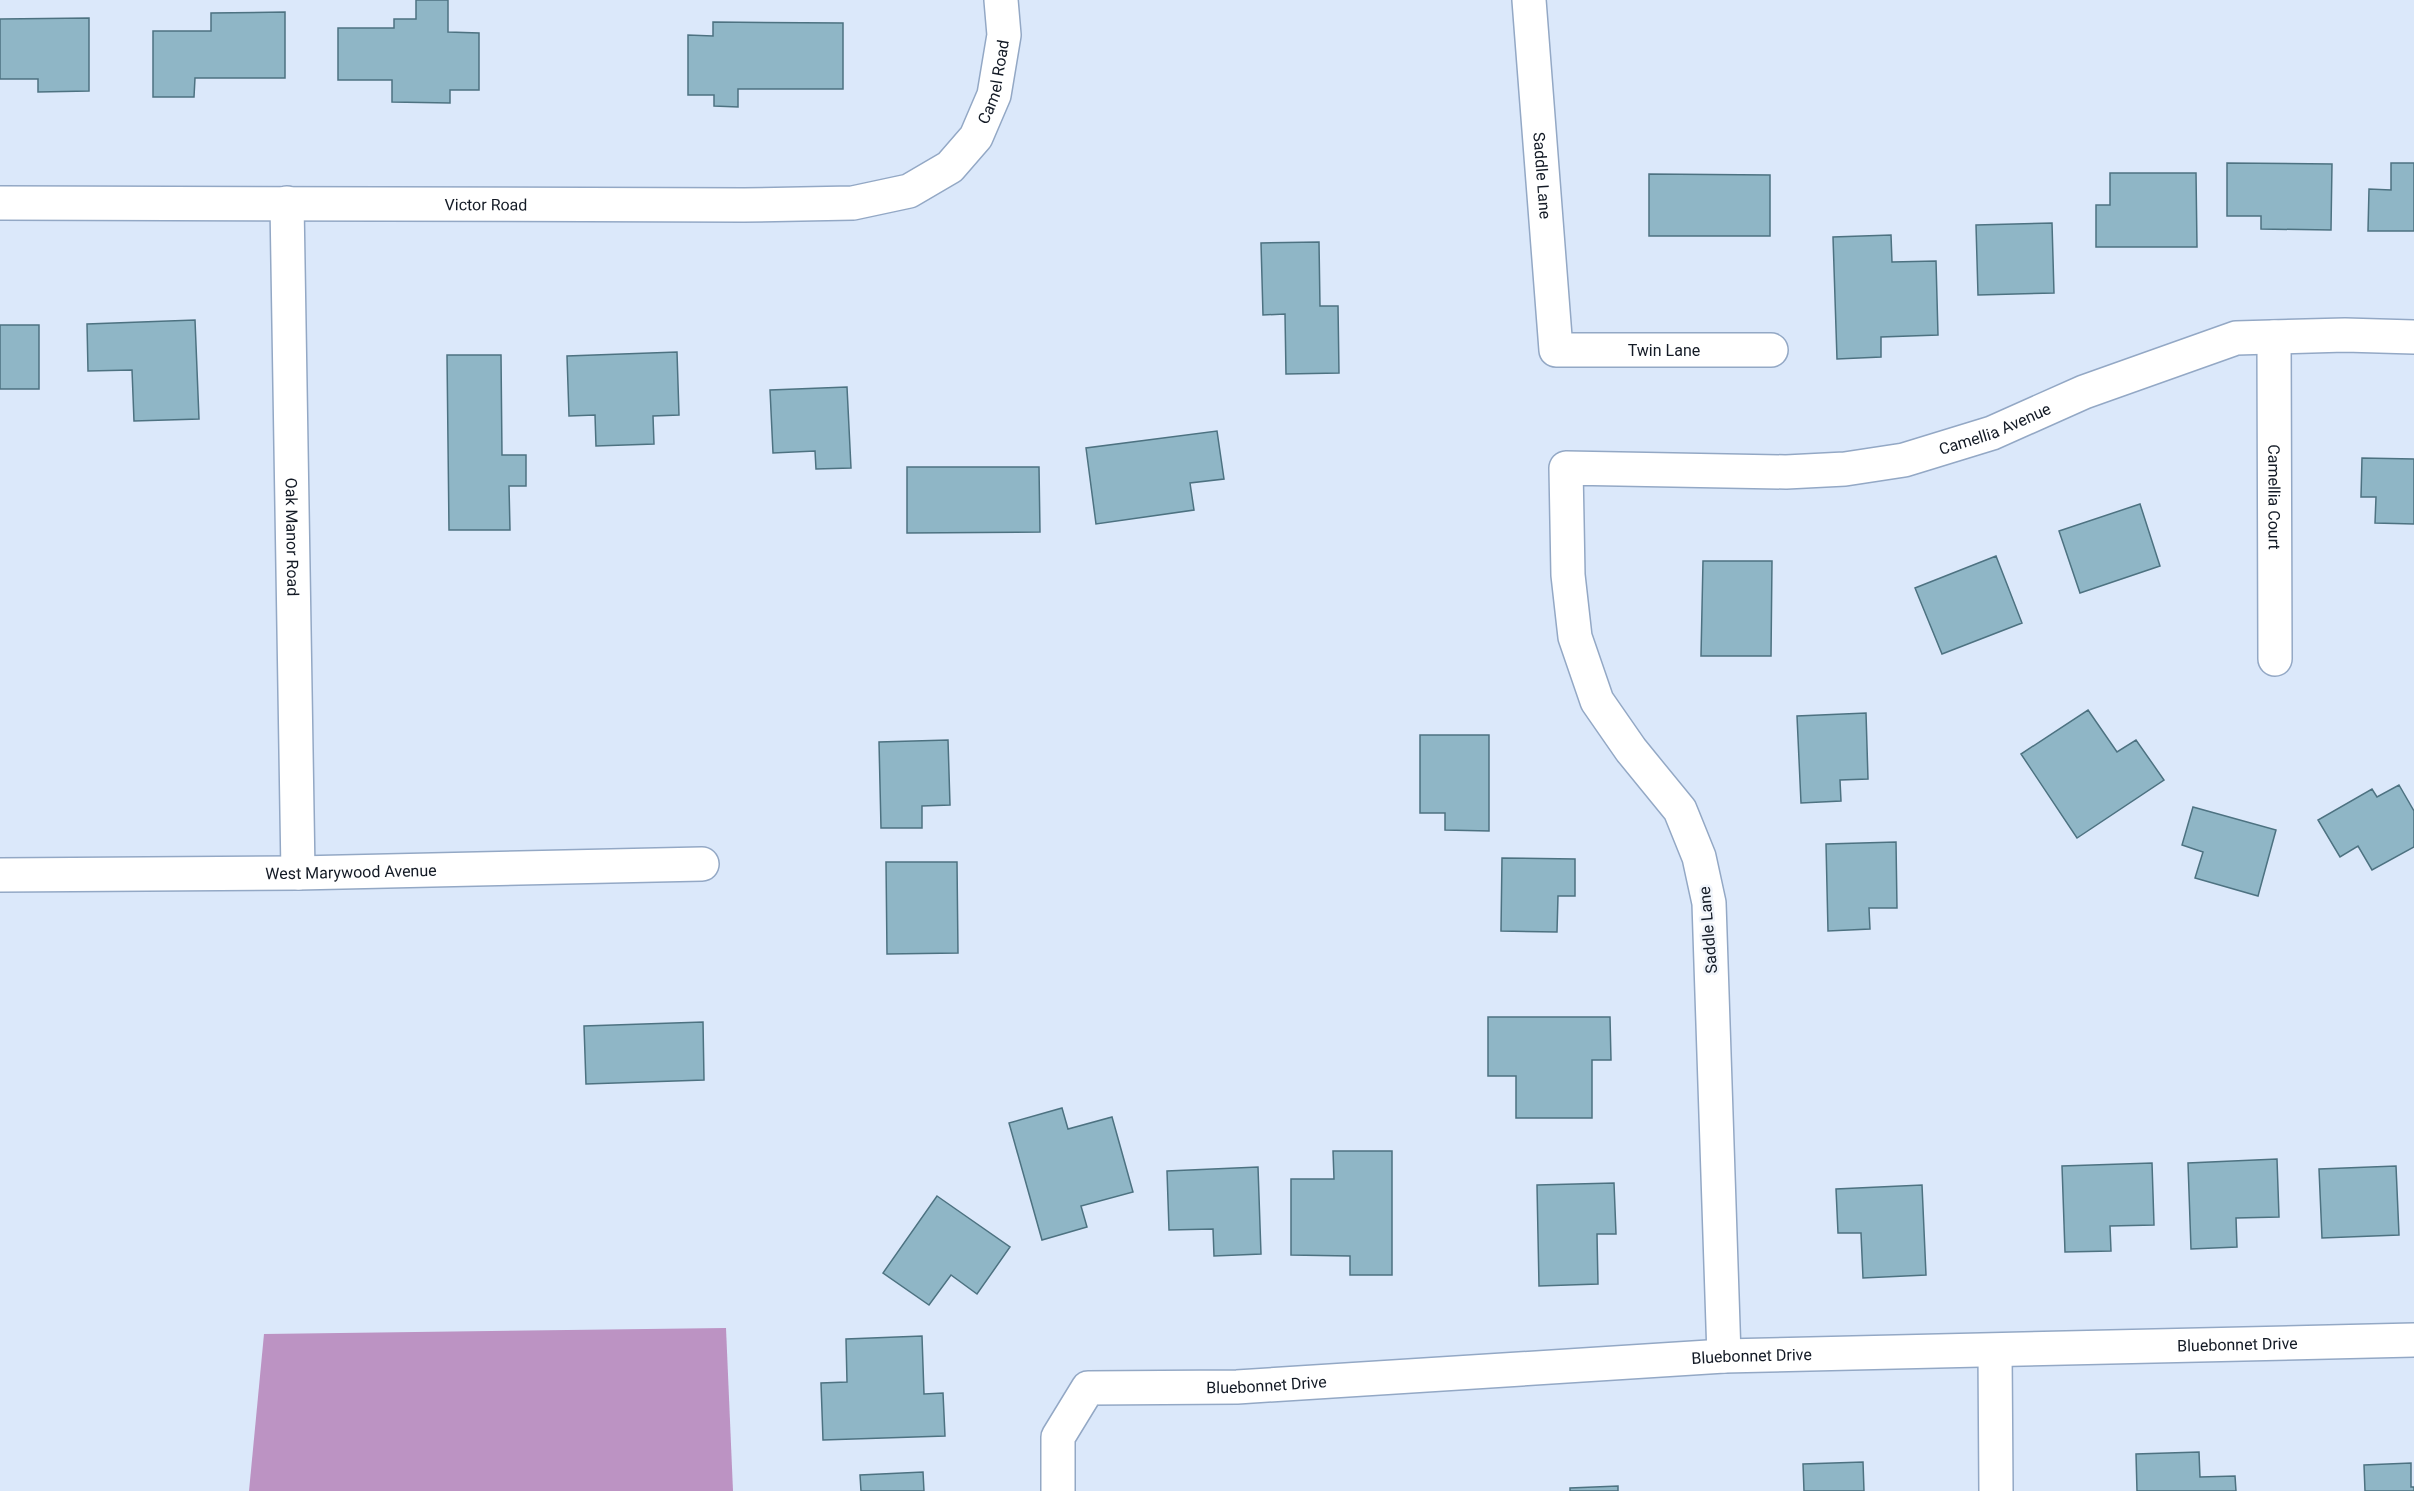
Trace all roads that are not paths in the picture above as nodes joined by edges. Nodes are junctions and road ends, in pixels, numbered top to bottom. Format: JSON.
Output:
{"nodes":[{"id":1,"x":1001,"y":0,"type":"edge"},
{"id":2,"x":1529,"y":0,"type":"edge"},
{"id":3,"x":959,"y":156,"type":"joint"},
{"id":4,"x":287,"y":202,"type":"junction"},
{"id":5,"x":0,"y":203,"type":"edge"},
{"id":6,"x":2274,"y":337,"type":"junction"},
{"id":7,"x":2414,"y":337,"type":"edge"},
{"id":8,"x":1556,"y":350,"type":"joint"},
{"id":9,"x":1771,"y":350,"type":"dead end"},
{"id":10,"x":1566,"y":468,"type":"joint"},
{"id":11,"x":2275,"y":659,"type":"dead end"},
{"id":12,"x":702,"y":864,"type":"dead end"},
{"id":13,"x":298,"y":873,"type":"junction"},
{"id":14,"x":0,"y":875,"type":"edge"},
{"id":15,"x":2414,"y":1340,"type":"edge"},
{"id":16,"x":1995,"y":1351,"type":"junction"},
{"id":17,"x":1724,"y":1356,"type":"junction"},
{"id":18,"x":1058,"y":1491,"type":"edge"},
{"id":19,"x":1996,"y":1491,"type":"edge"}],
"edges":[{"from":1,"to":3,"type":"street","name":"Camel Road"},
{"from":2,"to":8,"type":"street","name":"Saddle Lane"},
{"from":3,"to":4,"type":"street","name":"Victor Road"},
{"from":4,"to":5,"type":"street","name":"Victor Road"},
{"from":4,"to":13,"type":"street","name":"Oak Manor Road"},
{"from":6,"to":7,"type":"street","name":"Camellia Avenue"},
{"from":6,"to":10,"type":"street","name":"Camellia Avenue"},
{"from":6,"to":11,"type":"street","name":"Camellia Court"},
{"from":8,"to":9,"type":"street","name":"Twin Lane"},
{"from":10,"to":17,"type":"street","name":"Saddle Lane"},
{"from":12,"to":13,"type":"street","name":"West Marywood Avenue"},
{"from":13,"to":14,"type":"street","name":"West Marywood Avenue"},
{"from":15,"to":16,"type":"street","name":"Bluebonnet Drive"},
{"from":16,"to":17,"type":"street","name":"Bluebonnet Drive"},
{"from":16,"to":19,"type":"street"},
{"from":17,"to":18,"type":"street","name":"Bluebonnet Drive"}]}
